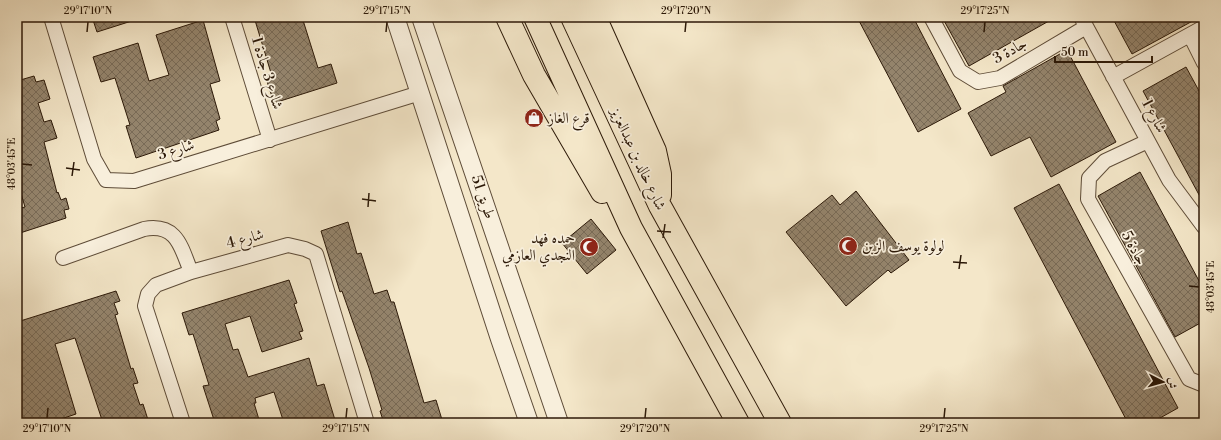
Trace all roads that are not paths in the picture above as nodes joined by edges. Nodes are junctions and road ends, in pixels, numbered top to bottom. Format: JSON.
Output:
{"nodes":[{"id":1,"x":51,"y":17,"type":"edge"},
{"id":2,"x":232,"y":17,"type":"edge"},
{"id":3,"x":395,"y":17,"type":"edge"},
{"id":4,"x":421,"y":17,"type":"edge"},
{"id":5,"x":507,"y":17,"type":"edge"},
{"id":6,"x":535,"y":17,"type":"edge"},
{"id":7,"x":572,"y":17,"type":"edge"},
{"id":8,"x":595,"y":17,"type":"edge"},
{"id":9,"x":931,"y":17,"type":"edge"},
{"id":10,"x":1084,"y":22,"type":"edge"},
{"id":11,"x":1204,"y":27,"type":"edge"},
{"id":12,"x":1190,"y":35,"type":"junction"},
{"id":13,"x":1204,"y":63,"type":"edge"},
{"id":14,"x":1114,"y":77,"type":"junction"},
{"id":15,"x":420,"y":93,"type":"junction"},
{"id":16,"x":270,"y":140,"type":"junction"},
{"id":17,"x":1148,"y":141,"type":"junction"},
{"id":18,"x":660,"y":206,"type":"junction"},
{"id":19,"x":1204,"y":226,"type":"edge"},
{"id":20,"x":631,"y":228,"type":"junction"},
{"id":21,"x":63,"y":258,"type":"dead end"},
{"id":22,"x":191,"y":272,"type":"junction"},
{"id":23,"x":511,"y":280,"type":"junction"},
{"id":24,"x":484,"y":289,"type":"junction"},
{"id":25,"x":519,"y":303,"type":"junction"},
{"id":26,"x":491,"y":312,"type":"junction"},
{"id":27,"x":1204,"y":385,"type":"edge"},
{"id":28,"x":183,"y":423,"type":"edge"},
{"id":29,"x":367,"y":423,"type":"edge"},
{"id":30,"x":529,"y":423,"type":"edge"},
{"id":31,"x":559,"y":423,"type":"edge"},
{"id":32,"x":738,"y":423,"type":"edge"},
{"id":33,"x":780,"y":423,"type":"edge"}],
"edges":[{"from":1,"to":16,"type":"street","name":"شارع 3"},
{"from":2,"to":16,"type":"street","name":"شارع 3 جادة 1"},
{"from":3,"to":15,"type":"street","name":"طريق 51"},
{"from":4,"to":23,"type":"street","name":"طريق 51"},
{"from":5,"to":20,"type":"main road"},
{"from":6,"to":20,"type":"main road"},
{"from":7,"to":18,"type":"main road","name":"شارع خالد بن عبدالعزيز"},
{"from":8,"to":18,"type":"main road"},
{"from":9,"to":10,"type":"street","name":"جادة 3"},
{"from":10,"to":14,"type":"street","name":"شارع 1"},
{"from":11,"to":12,"type":"street"},
{"from":12,"to":13,"type":"street"},
{"from":12,"to":14,"type":"street"},
{"from":14,"to":17,"type":"street","name":"شارع 1"},
{"from":15,"to":16,"type":"street","name":"شارع 3"},
{"from":15,"to":24,"type":"street","name":"طريق 51"},
{"from":17,"to":19,"type":"street","name":"شارع 1"},
{"from":17,"to":27,"type":"street","name":"جادة 5"},
{"from":18,"to":33,"type":"main road","name":"شارع خالد بن عبدالعزيز"},
{"from":20,"to":32,"type":"main road"},
{"from":21,"to":22,"type":"street"},
{"from":22,"to":28,"type":"street","name":"شارع 4"},
{"from":22,"to":29,"type":"street","name":"شارع 4"},
{"from":23,"to":24,"type":"street"},
{"from":23,"to":25,"type":"street","name":"طريق 51"},
{"from":24,"to":26,"type":"street","name":"طريق 51"},
{"from":25,"to":26,"type":"street"},
{"from":25,"to":31,"type":"street","name":"طريق 51"},
{"from":26,"to":30,"type":"street","name":"طريق 51"}]}
